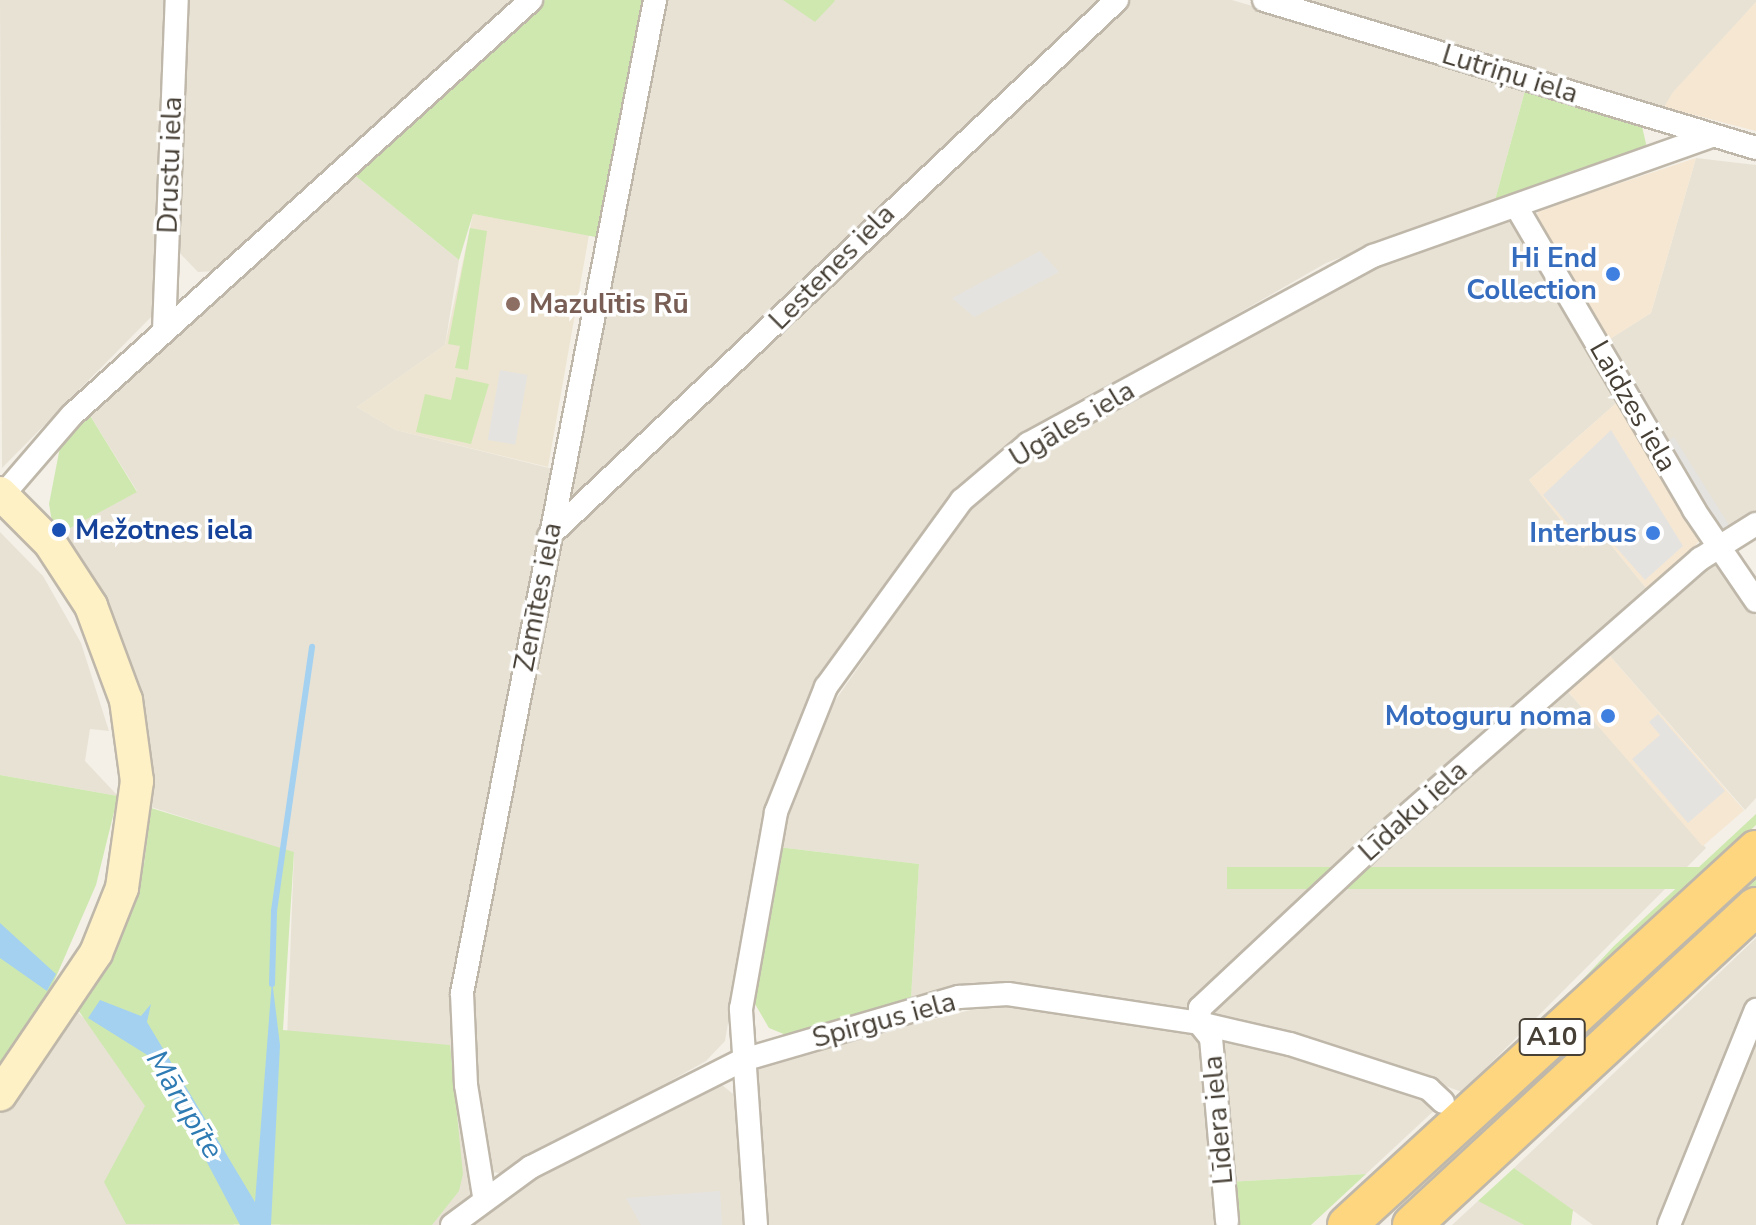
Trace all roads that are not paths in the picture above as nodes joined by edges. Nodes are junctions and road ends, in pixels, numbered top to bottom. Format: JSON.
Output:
{"nodes":[{"id":1,"x":177,"y":0,"type":"edge"},
{"id":2,"x":531,"y":0,"type":"edge"},
{"id":3,"x":655,"y":0,"type":"edge"},
{"id":4,"x":1117,"y":0,"type":"edge"},
{"id":5,"x":1264,"y":0,"type":"edge"},
{"id":6,"x":1711,"y":136,"type":"junction"},
{"id":7,"x":1756,"y":148,"type":"edge"},
{"id":8,"x":1516,"y":206,"type":"junction"},
{"id":9,"x":164,"y":331,"type":"junction"},
{"id":10,"x":1,"y":494,"type":"edge"},
{"id":11,"x":1756,"y":524,"type":"edge"},
{"id":12,"x":549,"y":536,"type":"junction"},
{"id":13,"x":1721,"y":545,"type":"junction"},
{"id":14,"x":1756,"y":601,"type":"edge"},
{"id":15,"x":1756,"y":850,"type":"edge"},
{"id":16,"x":1756,"y":907,"type":"edge"},
{"id":17,"x":1756,"y":1010,"type":"edge"},
{"id":18,"x":1199,"y":1023,"type":"junction"},
{"id":19,"x":743,"y":1060,"type":"junction"},
{"id":20,"x":0,"y":1095,"type":"edge"},
{"id":21,"x":1443,"y":1102,"type":"dead end"},
{"id":22,"x":484,"y":1196,"type":"junction"},
{"id":23,"x":1227,"y":1221,"type":"dead end"},
{"id":24,"x":452,"y":1225,"type":"edge"},
{"id":25,"x":756,"y":1225,"type":"edge"},
{"id":26,"x":1347,"y":1225,"type":"edge"},
{"id":27,"x":1412,"y":1225,"type":"edge"},
{"id":28,"x":1669,"y":1225,"type":"edge"}],
"edges":[{"from":1,"to":9,"type":"street","name":"Drustu iela"},
{"from":2,"to":9,"type":"street"},
{"from":3,"to":12,"type":"street","name":"Zemītes iela"},
{"from":4,"to":12,"type":"street","name":"Lestenes iela"},
{"from":5,"to":6,"type":"street","name":"Lutriņu iela"},
{"from":6,"to":7,"type":"street","name":"Lutriņu iela"},
{"from":6,"to":8,"type":"street","name":"Ugāles iela"},
{"from":8,"to":13,"type":"street","name":"Laidzes iela"},
{"from":8,"to":19,"type":"street","name":"Ugāles iela"},
{"from":9,"to":10,"type":"street"},
{"from":10,"to":20,"type":"main road"},
{"from":11,"to":13,"type":"street","name":"Līdaku iela"},
{"from":12,"to":22,"type":"street","name":"Zemītes iela"},
{"from":13,"to":14,"type":"street","name":"Laidzes iela"},
{"from":13,"to":18,"type":"street","name":"Līdaku iela"},
{"from":15,"to":26,"type":"highway","number":"A10"},
{"from":16,"to":27,"type":"highway","number":"A10"},
{"from":17,"to":28,"type":"street"},
{"from":18,"to":19,"type":"street","name":"Spirgus iela"},
{"from":18,"to":21,"type":"street","name":"Spirgus iela"},
{"from":18,"to":23,"type":"street","name":"Līdera iela"},
{"from":19,"to":22,"type":"street","name":"Spirgus iela"},
{"from":19,"to":25,"type":"street","name":"Ugāles iela"},
{"from":22,"to":24,"type":"street","name":"Spirgus iela"}]}
